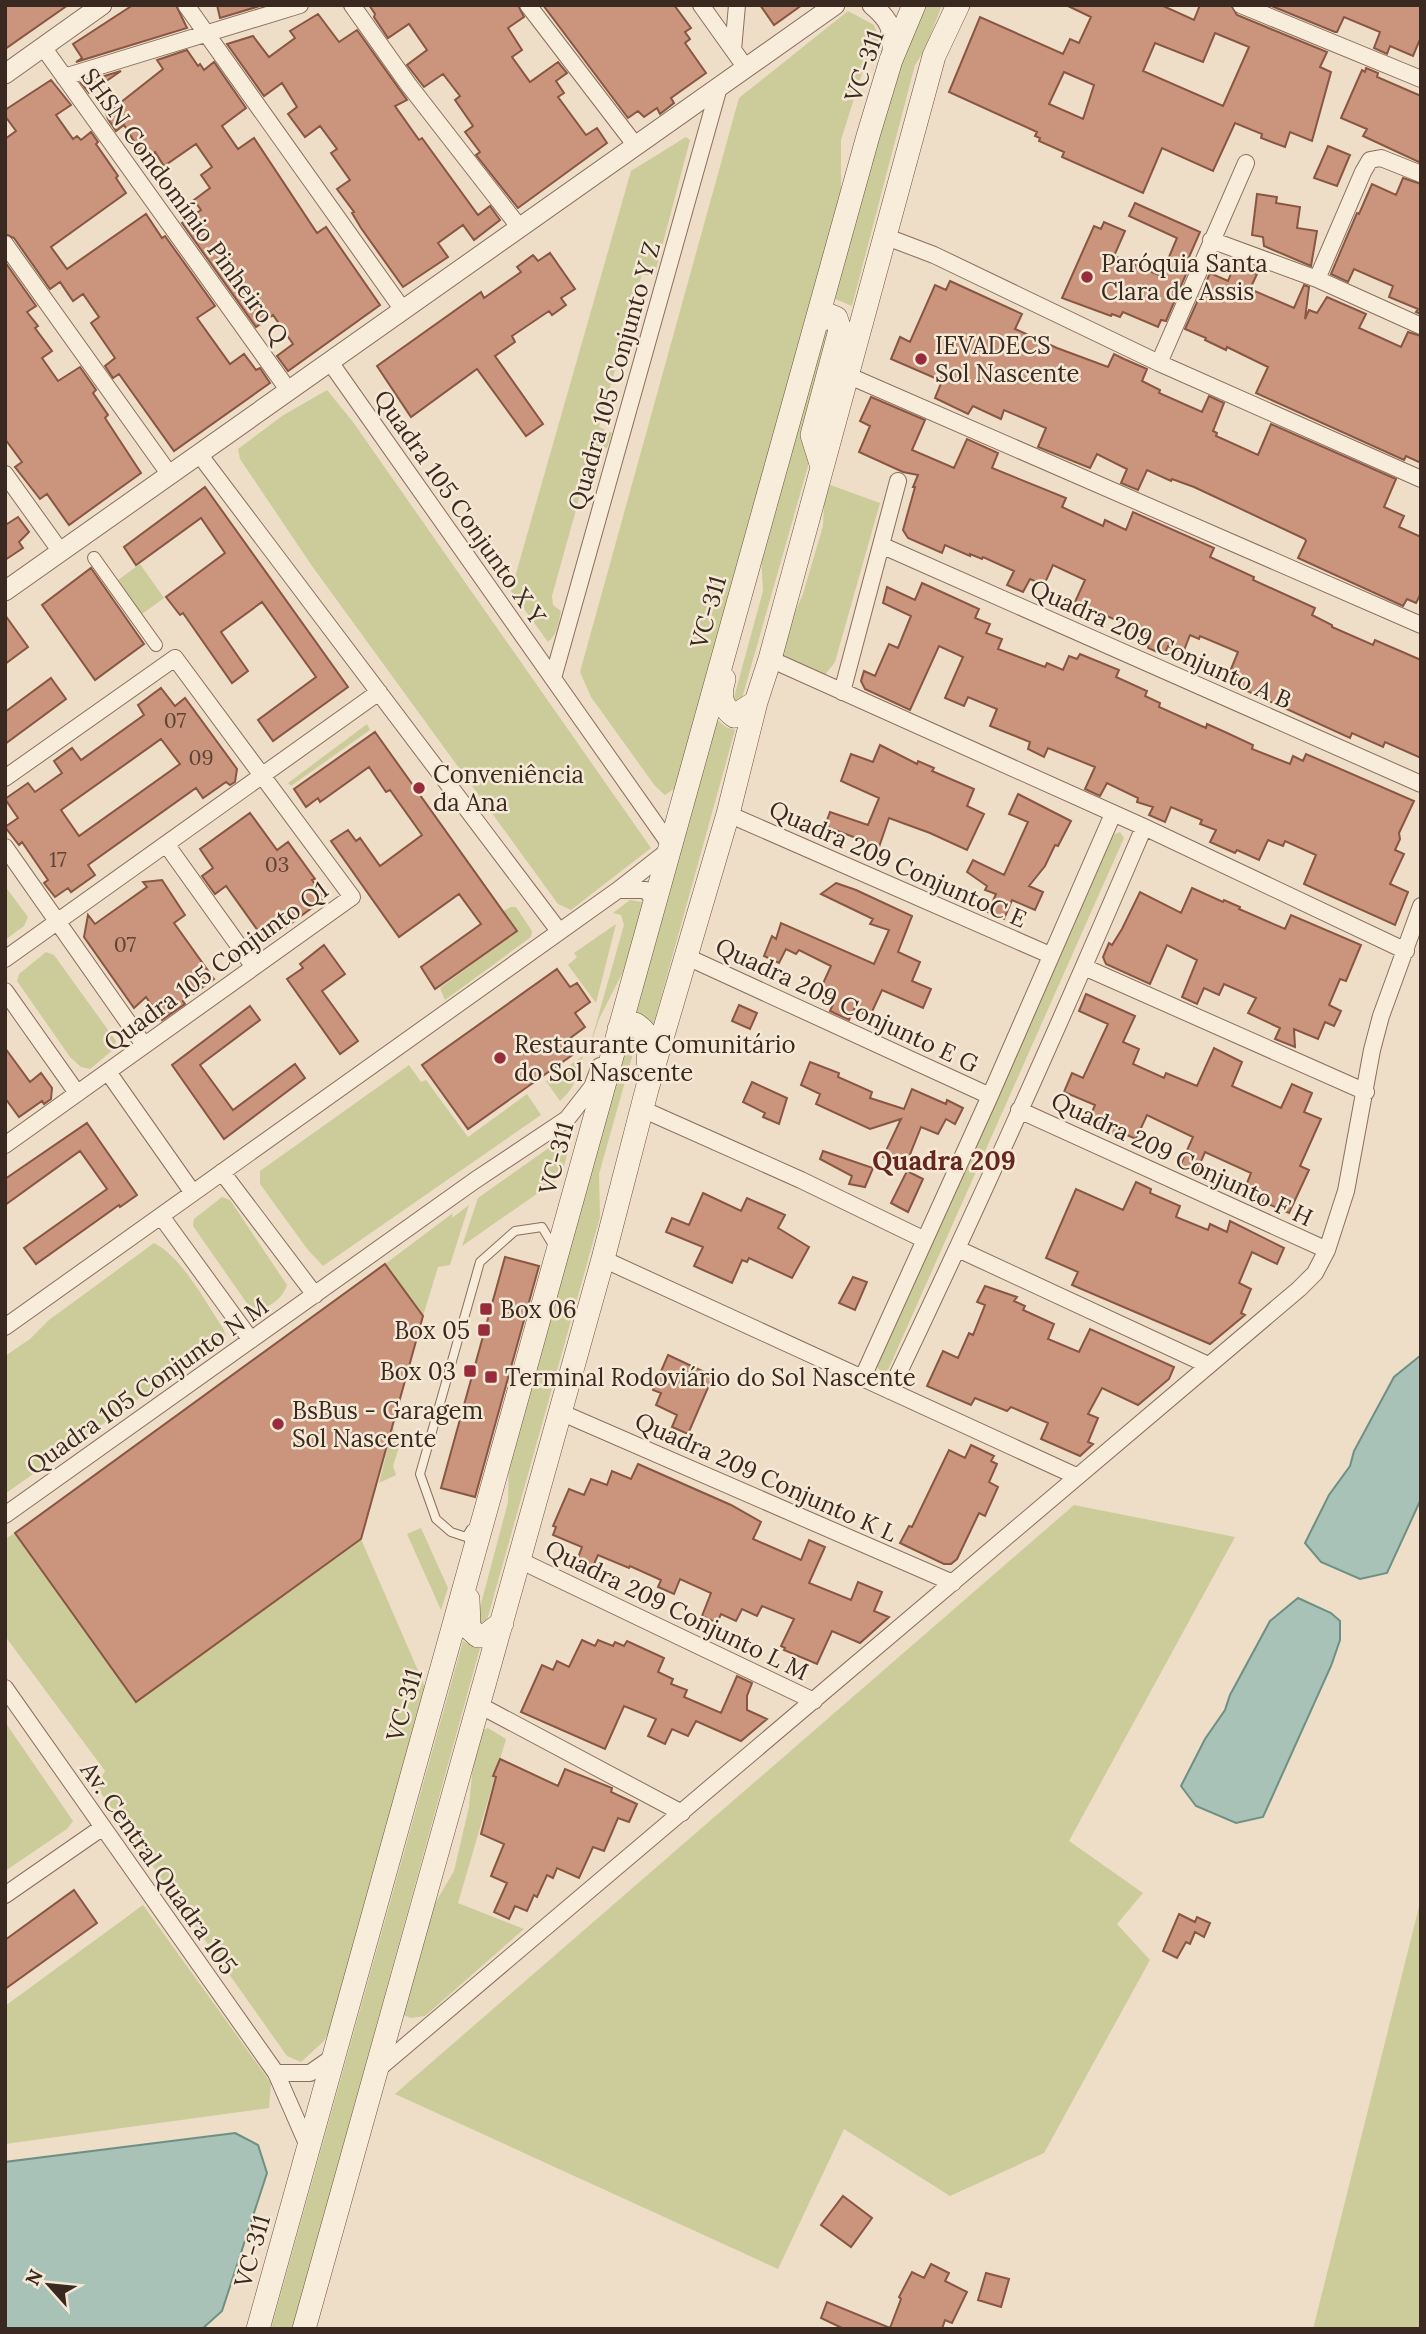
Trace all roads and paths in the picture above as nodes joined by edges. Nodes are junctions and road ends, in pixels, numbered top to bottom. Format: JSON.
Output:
{"nodes":[{"id":1,"x":186,"y":5,"type":"edge"},
{"id":2,"x":300,"y":5,"type":"edge"},
{"id":3,"x":352,"y":5,"type":"edge"},
{"id":4,"x":528,"y":5,"type":"edge"},
{"id":5,"x":701,"y":5,"type":"edge"},
{"id":6,"x":737,"y":5,"type":"edge"},
{"id":7,"x":835,"y":5,"type":"edge"},
{"id":8,"x":872,"y":5,"type":"edge"},
{"id":9,"x":914,"y":5,"type":"edge"},
{"id":10,"x":958,"y":5,"type":"edge"},
{"id":11,"x":1241,"y":5,"type":"edge"},
{"id":12,"x":97,"y":7,"type":"edge"},
{"id":13,"x":206,"y":33,"type":"junction"},
{"id":14,"x":43,"y":47,"type":"junction"},
{"id":15,"x":733,"y":50,"type":"junction"},
{"id":16,"x":891,"y":60,"type":"junction"},
{"id":17,"x":746,"y":68,"type":"junction"},
{"id":18,"x":5,"y":74,"type":"edge"},
{"id":19,"x":64,"y":77,"type":"junction"},
{"id":20,"x":1421,"y":79,"type":"edge"},
{"id":21,"x":719,"y":87,"type":"junction"},
{"id":22,"x":636,"y":146,"type":"junction"},
{"id":23,"x":1246,"y":163,"type":"dead end"},
{"id":24,"x":1421,"y":174,"type":"edge"},
{"id":25,"x":520,"y":228,"type":"junction"},
{"id":26,"x":884,"y":236,"type":"junction"},
{"id":27,"x":1211,"y":240,"type":"junction"},
{"id":28,"x":5,"y":244,"type":"edge"},
{"id":29,"x":1317,"y":278,"type":"junction"},
{"id":30,"x":403,"y":310,"type":"junction"},
{"id":31,"x":816,"y":323,"type":"junction"},
{"id":32,"x":1421,"y":326,"type":"edge"},
{"id":33,"x":330,"y":362,"type":"junction"},
{"id":34,"x":1159,"y":363,"type":"junction"},
{"id":35,"x":847,"y":375,"type":"junction"},
{"id":36,"x":289,"y":391,"type":"junction"},
{"id":37,"x":200,"y":454,"type":"junction"},
{"id":38,"x":822,"y":467,"type":"junction"},
{"id":39,"x":5,"y":474,"type":"edge"},
{"id":40,"x":170,"y":475,"type":"junction"},
{"id":41,"x":1421,"y":479,"type":"edge"},
{"id":42,"x":898,"y":481,"type":"dead end"},
{"id":43,"x":883,"y":546,"type":"junction"},
{"id":44,"x":61,"y":552,"type":"junction"},
{"id":45,"x":94,"y":558,"type":"dead end"},
{"id":46,"x":744,"y":581,"type":"junction"},
{"id":47,"x":5,"y":591,"type":"edge"},
{"id":48,"x":1421,"y":625,"type":"edge"},
{"id":49,"x":156,"y":645,"type":"dead end"},
{"id":50,"x":770,"y":659,"type":"junction"},
{"id":51,"x":553,"y":678,"type":"junction"},
{"id":52,"x":379,"y":692,"type":"junction"},
{"id":53,"x":842,"y":692,"type":"junction"},
{"id":54,"x":756,"y":702,"type":"junction"},
{"id":55,"x":262,"y":776,"type":"junction"},
{"id":56,"x":5,"y":778,"type":"edge"},
{"id":57,"x":1421,"y":784,"type":"edge"},
{"id":58,"x":728,"y":814,"type":"junction"},
{"id":59,"x":1113,"y":814,"type":"junction"},
{"id":60,"x":1144,"y":827,"type":"junction"},
{"id":61,"x":166,"y":844,"type":"junction"},
{"id":62,"x":5,"y":847,"type":"edge"},
{"id":63,"x":670,"y":848,"type":"junction"},
{"id":64,"x":620,"y":888,"type":"junction"},
{"id":65,"x":655,"y":902,"type":"junction"},
{"id":66,"x":1421,"y":906,"type":"edge"},
{"id":67,"x":58,"y":922,"type":"junction"},
{"id":68,"x":559,"y":931,"type":"junction"},
{"id":69,"x":1406,"y":950,"type":"junction"},
{"id":70,"x":1050,"y":955,"type":"junction"},
{"id":71,"x":685,"y":957,"type":"junction"},
{"id":72,"x":5,"y":959,"type":"edge"},
{"id":73,"x":254,"y":967,"type":"junction"},
{"id":74,"x":1084,"y":967,"type":"junction"},
{"id":75,"x":5,"y":992,"type":"edge"},
{"id":76,"x":629,"y":994,"type":"junction"},
{"id":77,"x":620,"y":1029,"type":"junction"},
{"id":78,"x":144,"y":1045,"type":"junction"},
{"id":79,"x":108,"y":1072,"type":"junction"},
{"id":80,"x":1366,"y":1092,"type":"junction"},
{"id":81,"x":77,"y":1093,"type":"junction"},
{"id":82,"x":990,"y":1096,"type":"junction"},
{"id":83,"x":644,"y":1099,"type":"junction"},
{"id":84,"x":1019,"y":1110,"type":"junction"},
{"id":85,"x":567,"y":1119,"type":"junction"},
{"id":86,"x":587,"y":1144,"type":"junction"},
{"id":87,"x":5,"y":1145,"type":"edge"},
{"id":88,"x":222,"y":1172,"type":"junction"},
{"id":89,"x":193,"y":1193,"type":"junction"},
{"id":90,"x":161,"y":1216,"type":"junction"},
{"id":91,"x":925,"y":1240,"type":"junction"},
{"id":92,"x":958,"y":1250,"type":"junction"},
{"id":93,"x":1327,"y":1250,"type":"junction"},
{"id":94,"x":557,"y":1256,"type":"junction"},
{"id":95,"x":603,"y":1259,"type":"junction"},
{"id":96,"x":315,"y":1295,"type":"junction"},
{"id":97,"x":5,"y":1327,"type":"edge"},
{"id":98,"x":251,"y":1340,"type":"junction"},
{"id":99,"x":1208,"y":1365,"type":"junction"},
{"id":100,"x":862,"y":1379,"type":"junction"},
{"id":101,"x":890,"y":1391,"type":"junction"},
{"id":102,"x":560,"y":1412,"type":"junction"},
{"id":103,"x":1076,"y":1476,"type":"junction"},
{"id":104,"x":488,"y":1503,"type":"junction"},
{"id":105,"x":5,"y":1515,"type":"edge"},
{"id":106,"x":519,"y":1560,"type":"junction"},
{"id":107,"x":468,"y":1575,"type":"junction"},
{"id":108,"x":953,"y":1583,"type":"junction"},
{"id":109,"x":502,"y":1623,"type":"junction"},
{"id":110,"x":5,"y":1688,"type":"edge"},
{"id":111,"x":814,"y":1701,"type":"junction"},
{"id":112,"x":479,"y":1705,"type":"junction"},
{"id":113,"x":682,"y":1813,"type":"junction"},
{"id":114,"x":103,"y":1827,"type":"junction"},
{"id":115,"x":5,"y":1895,"type":"edge"},
{"id":116,"x":333,"y":2057,"type":"junction"},
{"id":117,"x":375,"y":2071,"type":"junction"},
{"id":118,"x":276,"y":2073,"type":"junction"},
{"id":119,"x":309,"y":2147,"type":"junction"},
{"id":120,"x":258,"y":2329,"type":"edge"},
{"id":121,"x":304,"y":2329,"type":"edge"}],
"edges":[{"from":1,"to":13,"type":"street"},
{"from":2,"to":13,"type":"street"},
{"from":3,"to":25,"type":"street"},
{"from":4,"to":22,"type":"street"},
{"from":5,"to":15,"type":"street"},
{"from":6,"to":15,"type":"street"},
{"from":7,"to":17,"type":"street"},
{"from":8,"to":16,"type":"street"},
{"from":9,"to":16,"type":"main road","name":"VC-311"},
{"from":10,"to":26,"type":"main road"},
{"from":11,"to":20,"type":"street"},
{"from":12,"to":14,"type":"street"},
{"from":13,"to":19,"type":"street"},
{"from":13,"to":30,"type":"street"},
{"from":14,"to":18,"type":"street"},
{"from":14,"to":19,"type":"street","name":"SHSN Condomínio Pinheiro Q"},
{"from":15,"to":17,"type":"street"},
{"from":16,"to":31,"type":"main road","name":"VC-311"},
{"from":17,"to":21,"type":"street"},
{"from":19,"to":36,"type":"street","name":"SHSN Condomínio Pinheiro Q"},
{"from":21,"to":22,"type":"street"},
{"from":21,"to":51,"type":"street","name":"Quadra 105 Conjunto Y Z"},
{"from":22,"to":25,"type":"street"},
{"from":23,"to":27,"type":"street"},
{"from":24,"to":29,"type":"street"},
{"from":25,"to":30,"type":"street"},
{"from":26,"to":34,"type":"street"},
{"from":26,"to":35,"type":"main road"},
{"from":27,"to":29,"type":"street"},
{"from":27,"to":34,"type":"street"},
{"from":28,"to":40,"type":"street"},
{"from":29,"to":32,"type":"street"},
{"from":30,"to":33,"type":"street"},
{"from":31,"to":38,"type":"main road"},
{"from":31,"to":46,"type":"main road","name":"VC-311"},
{"from":33,"to":36,"type":"street"},
{"from":33,"to":51,"type":"street","name":"Quadra 105 Conjunto X Y"},
{"from":34,"to":41,"type":"street"},
{"from":35,"to":38,"type":"main road"},
{"from":35,"to":48,"type":"street"},
{"from":36,"to":37,"type":"street"},
{"from":37,"to":40,"type":"street"},
{"from":37,"to":52,"type":"street"},
{"from":38,"to":50,"type":"main road"},
{"from":39,"to":44,"type":"street"},
{"from":40,"to":44,"type":"street"},
{"from":42,"to":43,"type":"street"},
{"from":43,"to":53,"type":"street"},
{"from":43,"to":57,"type":"street","name":"Quadra 209 Conjunto A B"},
{"from":44,"to":47,"type":"street"},
{"from":45,"to":49,"type":"street"},
{"from":46,"to":54,"type":"main road"},
{"from":46,"to":63,"type":"main road","name":"VC-311"},
{"from":50,"to":53,"type":"street"},
{"from":50,"to":54,"type":"main road"},
{"from":51,"to":63,"type":"street","name":"Quadra 105 Conjunto X Y"},
{"from":52,"to":55,"type":"street"},
{"from":52,"to":68,"type":"street"},
{"from":53,"to":59,"type":"street"},
{"from":54,"to":58,"type":"main road"},
{"from":55,"to":56,"type":"street"},
{"from":55,"to":61,"type":"street"},
{"from":55,"to":73,"type":"street","name":"Quadra 105 Conjunto Q1"},
{"from":58,"to":70,"type":"street","name":"Quadra 209 ConjuntoC E"},
{"from":58,"to":71,"type":"main road"},
{"from":59,"to":60,"type":"street"},
{"from":59,"to":70,"type":"street"},
{"from":60,"to":69,"type":"street"},
{"from":60,"to":74,"type":"street"},
{"from":61,"to":67,"type":"street"},
{"from":61,"to":73,"type":"street"},
{"from":62,"to":67,"type":"street"},
{"from":63,"to":64,"type":"street"},
{"from":63,"to":65,"type":"main road","name":"VC-311"},
{"from":64,"to":65,"type":"street"},
{"from":64,"to":68,"type":"street"},
{"from":65,"to":76,"type":"main road","name":"VC-311"},
{"from":66,"to":69,"type":"street"},
{"from":67,"to":72,"type":"street"},
{"from":67,"to":78,"type":"street"},
{"from":68,"to":88,"type":"street"},
{"from":69,"to":80,"type":"street"},
{"from":70,"to":82,"type":"street"},
{"from":71,"to":82,"type":"street","name":"Quadra 209 Conjunto E G"},
{"from":71,"to":83,"type":"main road"},
{"from":73,"to":78,"type":"street","name":"Quadra 105 Conjunto Q1"},
{"from":74,"to":80,"type":"street"},
{"from":74,"to":84,"type":"street"},
{"from":75,"to":81,"type":"street"},
{"from":76,"to":77,"type":"main road","name":"VC-311"},
{"from":76,"to":85,"type":"street","name":"Quadra 105 Conjunto N M"},
{"from":77,"to":83,"type":"main road"},
{"from":77,"to":86,"type":"main road","name":"VC-311"},
{"from":78,"to":79,"type":"street","name":"Quadra 105 Conjunto Q1"},
{"from":79,"to":81,"type":"street","name":"Quadra 105 Conjunto Q1"},
{"from":79,"to":89,"type":"street"},
{"from":80,"to":93,"type":"street"},
{"from":81,"to":87,"type":"street","name":"Quadra 105 Conjunto Q1"},
{"from":82,"to":91,"type":"street"},
{"from":83,"to":91,"type":"street"},
{"from":83,"to":95,"type":"main road"},
{"from":84,"to":92,"type":"street"},
{"from":84,"to":93,"type":"street","name":"Quadra 209 Conjunto F H"},
{"from":85,"to":86,"type":"street"},
{"from":85,"to":96,"type":"street","name":"Quadra 105 Conjunto N M"},
{"from":86,"to":94,"type":"main road","name":"VC-311"},
{"from":88,"to":89,"type":"street"},
{"from":88,"to":96,"type":"street"},
{"from":89,"to":90,"type":"street"},
{"from":90,"to":97,"type":"street"},
{"from":90,"to":98,"type":"street"},
{"from":91,"to":100,"type":"street"},
{"from":92,"to":99,"type":"street"},
{"from":92,"to":101,"type":"street"},
{"from":93,"to":99,"type":"street"},
{"from":94,"to":104,"type":"main road","name":"VC-311"},
{"from":94,"to":104,"type":"lane"},
{"from":95,"to":100,"type":"street"},
{"from":95,"to":102,"type":"main road"},
{"from":96,"to":98,"type":"street","name":"Quadra 105 Conjunto N M"},
{"from":98,"to":105,"type":"street","name":"Quadra 105 Conjunto N M"},
{"from":99,"to":103,"type":"street"},
{"from":100,"to":101,"type":"street"},
{"from":101,"to":103,"type":"street"},
{"from":102,"to":106,"type":"main road"},
{"from":102,"to":108,"type":"street","name":"Quadra 209 Conjunto K L"},
{"from":103,"to":108,"type":"street"},
{"from":104,"to":107,"type":"main road","name":"VC-311"},
{"from":106,"to":109,"type":"main road"},
{"from":106,"to":111,"type":"street","name":"Quadra 209 Conjunto L M"},
{"from":107,"to":109,"type":"main road"},
{"from":107,"to":116,"type":"main road","name":"VC-311"},
{"from":108,"to":111,"type":"street"},
{"from":109,"to":112,"type":"main road"},
{"from":110,"to":114,"type":"street","name":"Av. Central Quadra 105"},
{"from":111,"to":113,"type":"street"},
{"from":112,"to":113,"type":"street"},
{"from":112,"to":117,"type":"main road"},
{"from":113,"to":117,"type":"street"},
{"from":114,"to":115,"type":"street"},
{"from":114,"to":118,"type":"street","name":"Av. Central Quadra 105"},
{"from":116,"to":118,"type":"street"},
{"from":116,"to":119,"type":"main road","name":"VC-311"},
{"from":117,"to":121,"type":"main road"},
{"from":118,"to":119,"type":"street","name":"Av. Central Quadra 105"},
{"from":119,"to":120,"type":"main road","name":"VC-311"}]}
